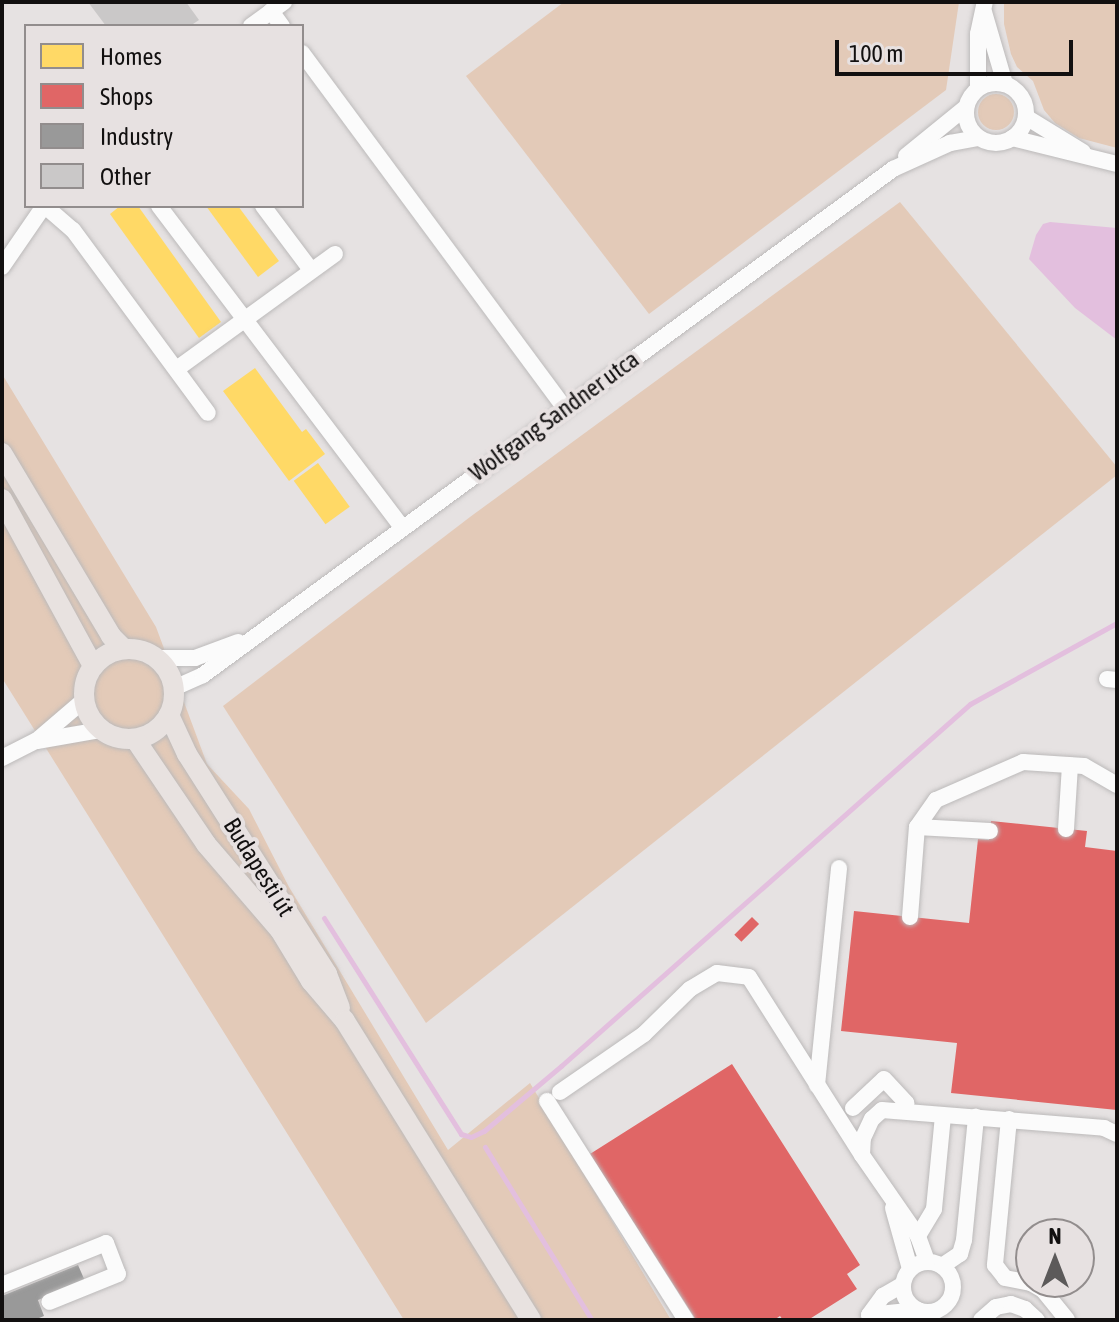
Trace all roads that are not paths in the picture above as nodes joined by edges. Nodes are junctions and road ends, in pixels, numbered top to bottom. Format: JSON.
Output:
{"nodes":[{"id":1,"x":984,"y":6,"type":"edge"},
{"id":2,"x":277,"y":7,"type":"edge"},
{"id":3,"x":254,"y":24,"type":"edge"},
{"id":4,"x":304,"y":56,"type":"edge"},
{"id":5,"x":1005,"y":84,"type":"junction"},
{"id":6,"x":978,"y":88,"type":"junction"},
{"id":7,"x":966,"y":107,"type":"junction"},
{"id":8,"x":1026,"y":117,"type":"junction"},
{"id":9,"x":979,"y":138,"type":"junction"},
{"id":10,"x":1012,"y":138,"type":"junction"},
{"id":11,"x":1109,"y":163,"type":"edge"},
{"id":12,"x":893,"y":169,"type":"junction"},
{"id":13,"x":44,"y":208,"type":"edge"},
{"id":14,"x":47,"y":208,"type":"edge"},
{"id":15,"x":161,"y":208,"type":"edge"},
{"id":16,"x":264,"y":208,"type":"edge"},
{"id":17,"x":335,"y":254,"type":"dead end"},
{"id":18,"x":2,"y":267,"type":"edge"},
{"id":19,"x":311,"y":270,"type":"junction"},
{"id":20,"x":244,"y":319,"type":"junction"},
{"id":21,"x":178,"y":368,"type":"junction"},
{"id":22,"x":565,"y":408,"type":"junction"},
{"id":23,"x":208,"y":413,"type":"dead end"},
{"id":24,"x":2,"y":453,"type":"edge"},
{"id":25,"x":2,"y":499,"type":"edge"},
{"id":26,"x":402,"y":527,"type":"junction"},
{"id":27,"x":255,"y":635,"type":"junction"},
{"id":28,"x":124,"y":649,"type":"junction"},
{"id":29,"x":157,"y":658,"type":"junction"},
{"id":30,"x":93,"y":666,"type":"junction"},
{"id":31,"x":174,"y":688,"type":"junction"},
{"id":32,"x":84,"y":700,"type":"junction"},
{"id":33,"x":169,"y":715,"type":"junction"},
{"id":34,"x":101,"y":730,"type":"junction"},
{"id":35,"x":135,"y":739,"type":"junction"},
{"id":36,"x":36,"y":741,"type":"junction"},
{"id":37,"x":2,"y":758,"type":"edge"},
{"id":38,"x":1070,"y":765,"type":"junction"},
{"id":39,"x":1117,"y":785,"type":"edge"},
{"id":40,"x":917,"y":827,"type":"junction"},
{"id":41,"x":1066,"y":829,"type":"dead end"},
{"id":42,"x":990,"y":831,"type":"dead end"},
{"id":43,"x":839,"y":868,"type":"dead end"},
{"id":44,"x":910,"y":917,"type":"dead end"},
{"id":45,"x":345,"y":1021,"type":"junction"},
{"id":46,"x":817,"y":1085,"type":"junction"},
{"id":47,"x":853,"y":1108,"type":"junction"},
{"id":48,"x":832,"y":1109,"type":"junction"},
{"id":49,"x":882,"y":1110,"type":"junction"},
{"id":50,"x":905,"y":1111,"type":"junction"},
{"id":51,"x":943,"y":1115,"type":"junction"},
{"id":52,"x":976,"y":1117,"type":"junction"},
{"id":53,"x":1009,"y":1119,"type":"junction"},
{"id":54,"x":1117,"y":1134,"type":"edge"},
{"id":55,"x":862,"y":1155,"type":"junction"},
{"id":56,"x":890,"y":1199,"type":"junction"},
{"id":57,"x":918,"y":1236,"type":"junction"},
{"id":58,"x":935,"y":1264,"type":"junction"},
{"id":59,"x":910,"y":1269,"type":"junction"},
{"id":60,"x":2,"y":1285,"type":"edge"},
{"id":61,"x":902,"y":1285,"type":"junction"},
{"id":62,"x":49,"y":1302,"type":"dead end"},
{"id":63,"x":948,"y":1302,"type":"junction"},
{"id":64,"x":927,"y":1314,"type":"edge"},
{"id":65,"x":867,"y":1318,"type":"edge"},
{"id":66,"x":531,"y":1320,"type":"edge"},
{"id":67,"x":686,"y":1320,"type":"edge"},
{"id":68,"x":957,"y":1320,"type":"edge"},
{"id":69,"x":981,"y":1320,"type":"edge"},
{"id":70,"x":1037,"y":1320,"type":"edge"},
{"id":71,"x":1067,"y":1320,"type":"edge"}],
"edges":[{"from":1,"to":5,"type":"street"},
{"from":1,"to":6,"type":"street"},
{"from":2,"to":3,"type":"street"},
{"from":4,"to":22,"type":"street"},
{"from":5,"to":6,"type":"street"},
{"from":5,"to":8,"type":"street"},
{"from":6,"to":7,"type":"street"},
{"from":7,"to":9,"type":"street"},
{"from":7,"to":12,"type":"street"},
{"from":8,"to":10,"type":"street"},
{"from":8,"to":11,"type":"street"},
{"from":9,"to":10,"type":"street"},
{"from":9,"to":12,"type":"street"},
{"from":10,"to":11,"type":"street"},
{"from":12,"to":22,"type":"street","name":"Wolfgang Sandner utca"},
{"from":13,"to":18,"type":"street"},
{"from":14,"to":21,"type":"street"},
{"from":15,"to":20,"type":"street"},
{"from":16,"to":19,"type":"street"},
{"from":17,"to":19,"type":"street"},
{"from":19,"to":20,"type":"street"},
{"from":20,"to":21,"type":"street"},
{"from":20,"to":26,"type":"street"},
{"from":21,"to":23,"type":"street"},
{"from":22,"to":26,"type":"street","name":"Wolfgang Sandner utca"},
{"from":24,"to":28,"type":"main road"},
{"from":25,"to":30,"type":"main road"},
{"from":26,"to":27,"type":"street","name":"Wolfgang Sandner utca"},
{"from":27,"to":29,"type":"street","name":"Wolfgang Sandner utca"},
{"from":27,"to":31,"type":"street","name":"Wolfgang Sandner utca"},
{"from":28,"to":29,"type":"main road"},
{"from":28,"to":30,"type":"main road"},
{"from":29,"to":31,"type":"main road"},
{"from":30,"to":32,"type":"main road"},
{"from":31,"to":33,"type":"main road"},
{"from":32,"to":34,"type":"main road"},
{"from":32,"to":36,"type":"street"},
{"from":33,"to":35,"type":"main road"},
{"from":33,"to":45,"type":"main road","name":"Budapesti út"},
{"from":34,"to":35,"type":"main road"},
{"from":34,"to":36,"type":"street"},
{"from":35,"to":45,"type":"main road","name":"Budapesti út"},
{"from":36,"to":37,"type":"street"},
{"from":38,"to":39,"type":"street"},
{"from":38,"to":40,"type":"street"},
{"from":38,"to":41,"type":"street"},
{"from":40,"to":42,"type":"street"},
{"from":40,"to":44,"type":"street"},
{"from":43,"to":46,"type":"street"},
{"from":45,"to":66,"type":"main road","name":"Budapesti út"},
{"from":46,"to":48,"type":"street"},
{"from":46,"to":67,"type":"street"},
{"from":47,"to":48,"type":"street"},
{"from":47,"to":49,"type":"street"},
{"from":47,"to":50,"type":"street"},
{"from":48,"to":55,"type":"street"},
{"from":49,"to":50,"type":"street"},
{"from":49,"to":55,"type":"street"},
{"from":50,"to":51,"type":"street"},
{"from":51,"to":52,"type":"street"},
{"from":51,"to":57,"type":"street"},
{"from":52,"to":53,"type":"street"},
{"from":52,"to":58,"type":"street"},
{"from":53,"to":54,"type":"street"},
{"from":53,"to":71,"type":"street"},
{"from":55,"to":56,"type":"street"},
{"from":56,"to":57,"type":"street"},
{"from":56,"to":59,"type":"street"},
{"from":57,"to":58,"type":"street"},
{"from":58,"to":59,"type":"street"},
{"from":58,"to":63,"type":"street"},
{"from":59,"to":61,"type":"street"},
{"from":60,"to":62,"type":"street"},
{"from":61,"to":64,"type":"street"},
{"from":61,"to":65,"type":"street"},
{"from":63,"to":64,"type":"street"},
{"from":63,"to":68,"type":"street"},
{"from":64,"to":65,"type":"street"},
{"from":69,"to":70,"type":"street"}]}
